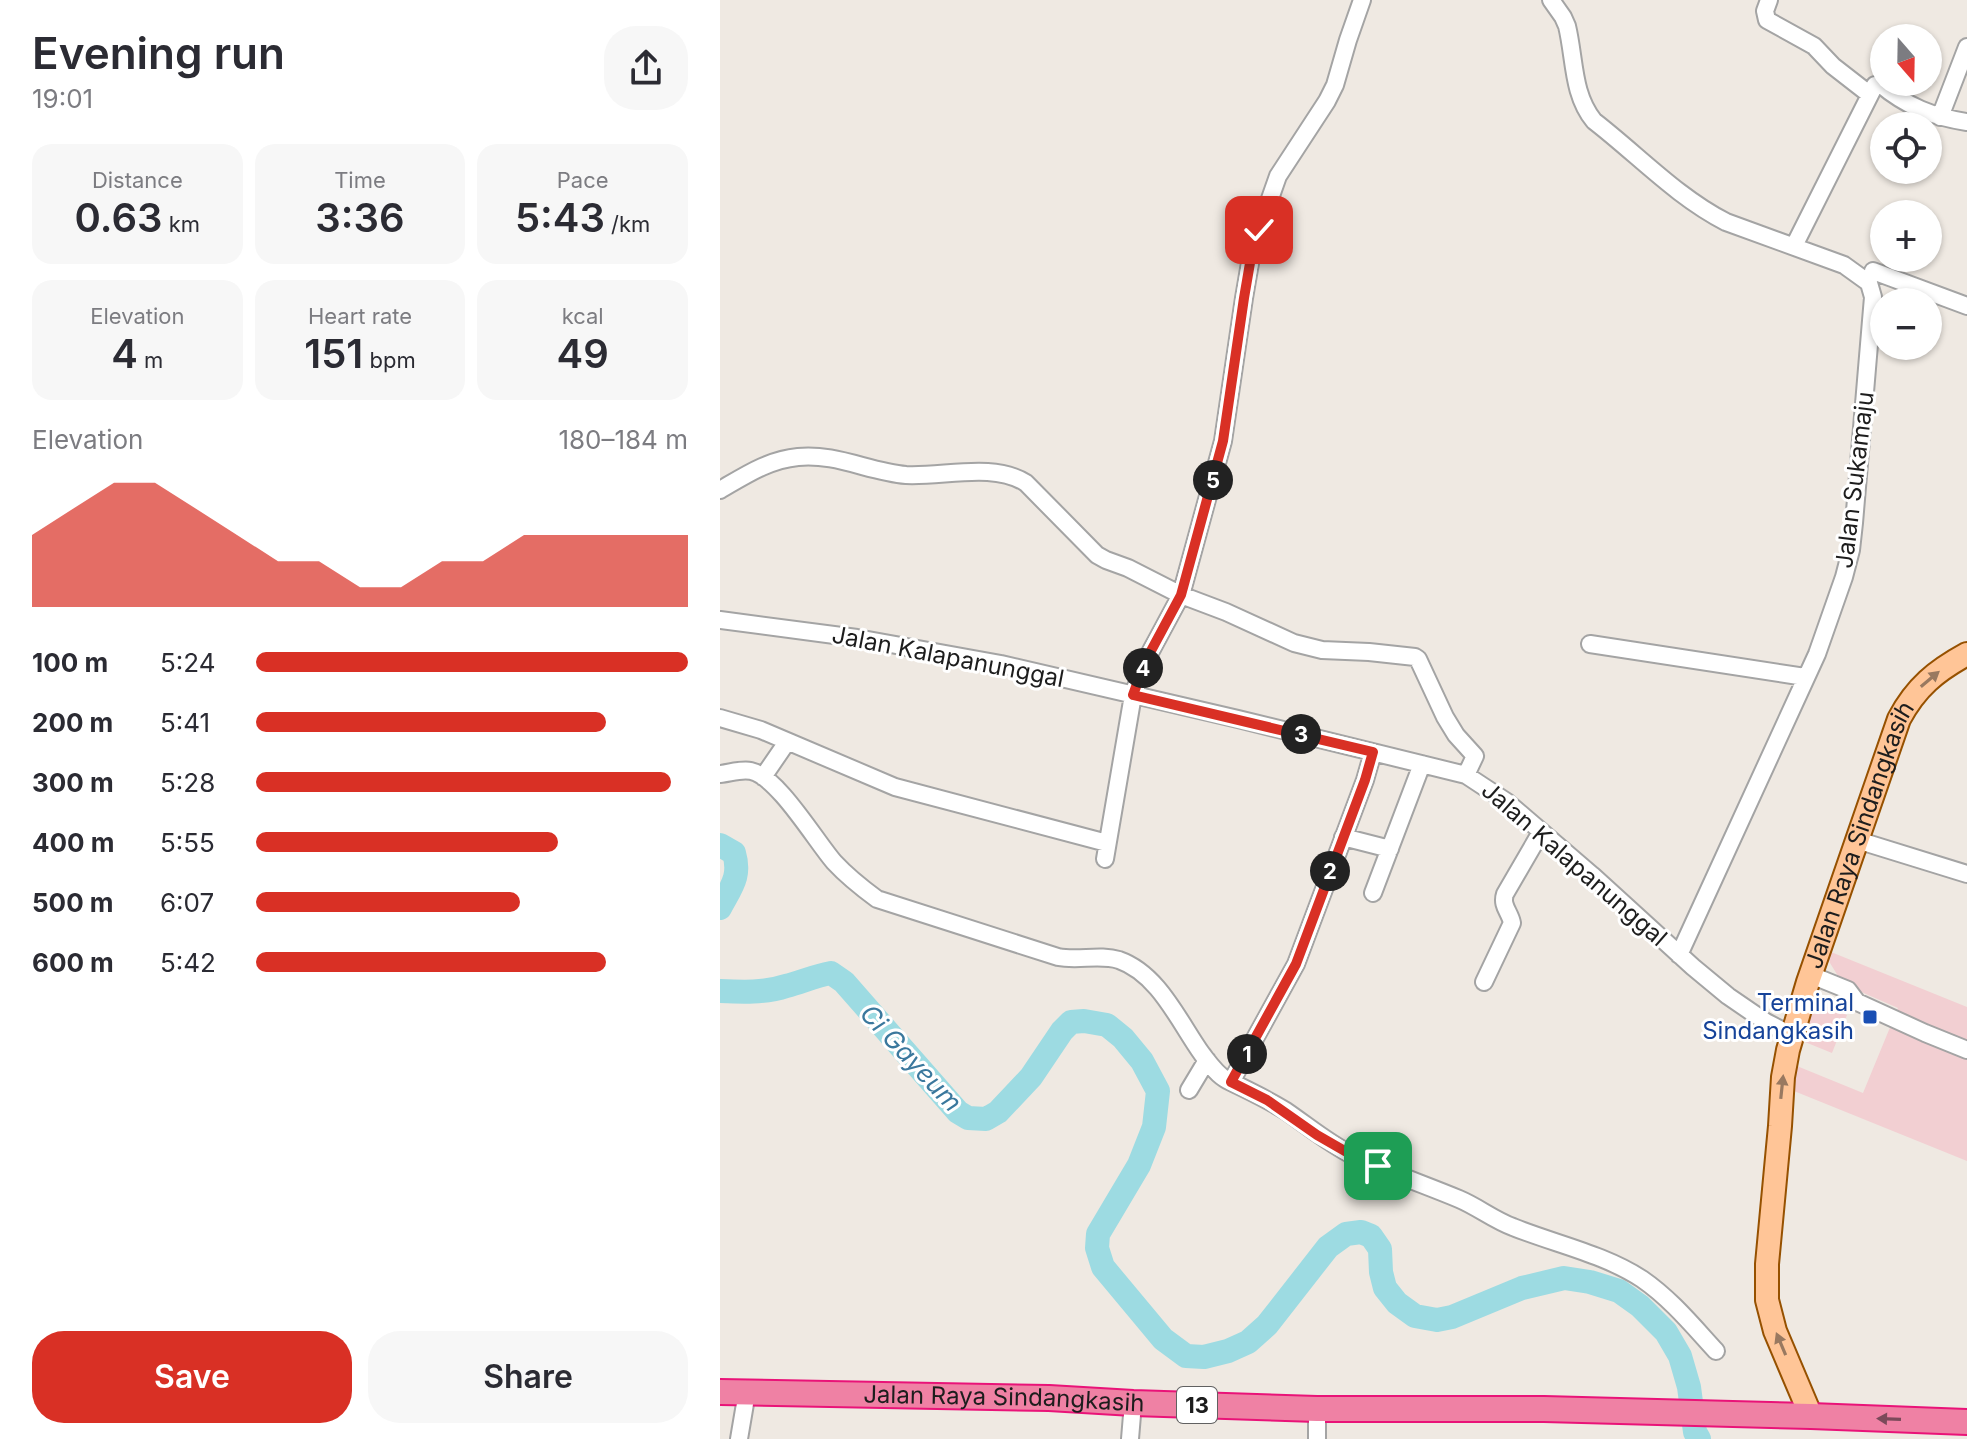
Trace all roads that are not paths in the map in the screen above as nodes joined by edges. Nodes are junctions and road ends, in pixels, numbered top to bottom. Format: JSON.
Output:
{"nodes":[{"id":1,"x":1362,"y":0,"type":"edge"},
{"id":2,"x":1551,"y":0,"type":"edge"},
{"id":3,"x":1769,"y":0,"type":"edge"},
{"id":4,"x":1967,"y":47,"type":"edge"},
{"id":5,"x":1869,"y":94,"type":"junction"},
{"id":6,"x":1928,"y":112,"type":"edge"},
{"id":7,"x":1942,"y":112,"type":"edge"},
{"id":8,"x":1942,"y":117,"type":"edge"},
{"id":9,"x":1967,"y":122,"type":"edge"},
{"id":10,"x":1794,"y":246,"type":"junction"},
{"id":11,"x":1876,"y":272,"type":"edge"},
{"id":12,"x":1967,"y":306,"type":"edge"},
{"id":13,"x":720,"y":490,"type":"edge"},
{"id":14,"x":1181,"y":595,"type":"junction"},
{"id":15,"x":720,"y":620,"type":"edge"},
{"id":16,"x":1590,"y":644,"type":"dead end"},
{"id":17,"x":1967,"y":654,"type":"edge"},
{"id":18,"x":1805,"y":677,"type":"junction"},
{"id":19,"x":1133,"y":695,"type":"junction"},
{"id":20,"x":720,"y":718,"type":"edge"},
{"id":21,"x":787,"y":742,"type":"junction"},
{"id":22,"x":1373,"y":752,"type":"junction"},
{"id":23,"x":1422,"y":764,"type":"junction"},
{"id":24,"x":1472,"y":765,"type":"junction"},
{"id":25,"x":720,"y":774,"type":"edge"},
{"id":26,"x":764,"y":774,"type":"junction"},
{"id":27,"x":1541,"y":832,"type":"junction"},
{"id":28,"x":1343,"y":837,"type":"junction"},
{"id":29,"x":1857,"y":840,"type":"junction"},
{"id":30,"x":1390,"y":849,"type":"junction"},
{"id":31,"x":1967,"y":874,"type":"edge"},
{"id":32,"x":1373,"y":893,"type":"dead end"},
{"id":33,"x":1679,"y":955,"type":"junction"},
{"id":34,"x":1811,"y":975,"type":"junction"},
{"id":35,"x":1484,"y":982,"type":"dead end"},
{"id":36,"x":1793,"y":1036,"type":"junction"},
{"id":37,"x":1967,"y":1050,"type":"edge"},
{"id":38,"x":1207,"y":1060,"type":"junction"},
{"id":39,"x":1231,"y":1082,"type":"junction"},
{"id":40,"x":1189,"y":1090,"type":"dead end"},
{"id":41,"x":1716,"y":1351,"type":"dead end"},
{"id":42,"x":720,"y":1392,"type":"edge"},
{"id":43,"x":747,"y":1392,"type":"junction"},
{"id":44,"x":1133,"y":1403,"type":"junction"},
{"id":45,"x":1317,"y":1409,"type":"junction"},
{"id":46,"x":1811,"y":1416,"type":"junction"},
{"id":47,"x":1967,"y":1422,"type":"edge"},
{"id":48,"x":739,"y":1439,"type":"edge"},
{"id":49,"x":1130,"y":1439,"type":"edge"},
{"id":50,"x":1317,"y":1439,"type":"edge"}],
"edges":[{"from":1,"to":14,"type":"street"},
{"from":2,"to":10,"type":"street","name":"Jalan Sukamaju"},
{"from":3,"to":5,"type":"street"},
{"from":4,"to":7,"type":"street"},
{"from":5,"to":6,"type":"street"},
{"from":5,"to":10,"type":"street"},
{"from":8,"to":9,"type":"street"},
{"from":10,"to":18,"type":"street","name":"Jalan Sukamaju"},
{"from":11,"to":12,"type":"street"},
{"from":13,"to":14,"type":"street"},
{"from":14,"to":19,"type":"street"},
{"from":14,"to":24,"type":"street"},
{"from":15,"to":19,"type":"street","name":"Jalan Kalapanunggal"},
{"from":16,"to":18,"type":"street"},
{"from":29,"to":17,"type":"main road","name":"Jalan Raya Sindangkasih","one_way":true},
{"from":18,"to":33,"type":"street","name":"Jalan Sukamaju"},
{"from":19,"to":21,"type":"street"},
{"from":19,"to":22,"type":"street","name":"Jalan Kalapanunggal"},
{"from":20,"to":21,"type":"street"},
{"from":21,"to":26,"type":"street"},
{"from":22,"to":23,"type":"street","name":"Jalan Kalapanunggal"},
{"from":22,"to":28,"type":"street"},
{"from":23,"to":24,"type":"street","name":"Jalan Kalapanunggal"},
{"from":23,"to":30,"type":"street"},
{"from":24,"to":27,"type":"street","name":"Jalan Kalapanunggal"},
{"from":25,"to":26,"type":"street"},
{"from":26,"to":38,"type":"street"},
{"from":27,"to":33,"type":"street","name":"Jalan Kalapanunggal"},
{"from":27,"to":35,"type":"street"},
{"from":28,"to":30,"type":"street"},
{"from":28,"to":39,"type":"street"},
{"from":29,"to":31,"type":"street"},
{"from":29,"to":34,"type":"main road","name":"Jalan Raya Sindangkasih"},
{"from":30,"to":32,"type":"street"},
{"from":33,"to":36,"type":"street","name":"Jalan Kalapanunggal"},
{"from":34,"to":36,"type":"main road","name":"Jalan Raya Sindangkasih"},
{"from":34,"to":37,"type":"street"},
{"from":46,"to":36,"type":"main road","name":"Jalan Raya Sindangkasih","one_way":true},
{"from":38,"to":39,"type":"street"},
{"from":38,"to":40,"type":"street"},
{"from":39,"to":41,"type":"street"},
{"from":42,"to":43,"type":"highway","name":"Jalan Raya Sindangkasih","number":"13"},
{"from":43,"to":44,"type":"highway","name":"Jalan Raya Sindangkasih","number":"13"},
{"from":43,"to":48,"type":"street"},
{"from":44,"to":45,"type":"highway","name":"Jalan Raya Sindangkasih","number":"13"},
{"from":44,"to":49,"type":"street"},
{"from":45,"to":46,"type":"highway","name":"Jalan Raya Sindangkasih","number":"13"},
{"from":45,"to":50,"type":"street"},
{"from":47,"to":46,"type":"highway","number":"13","one_way":true}]}
